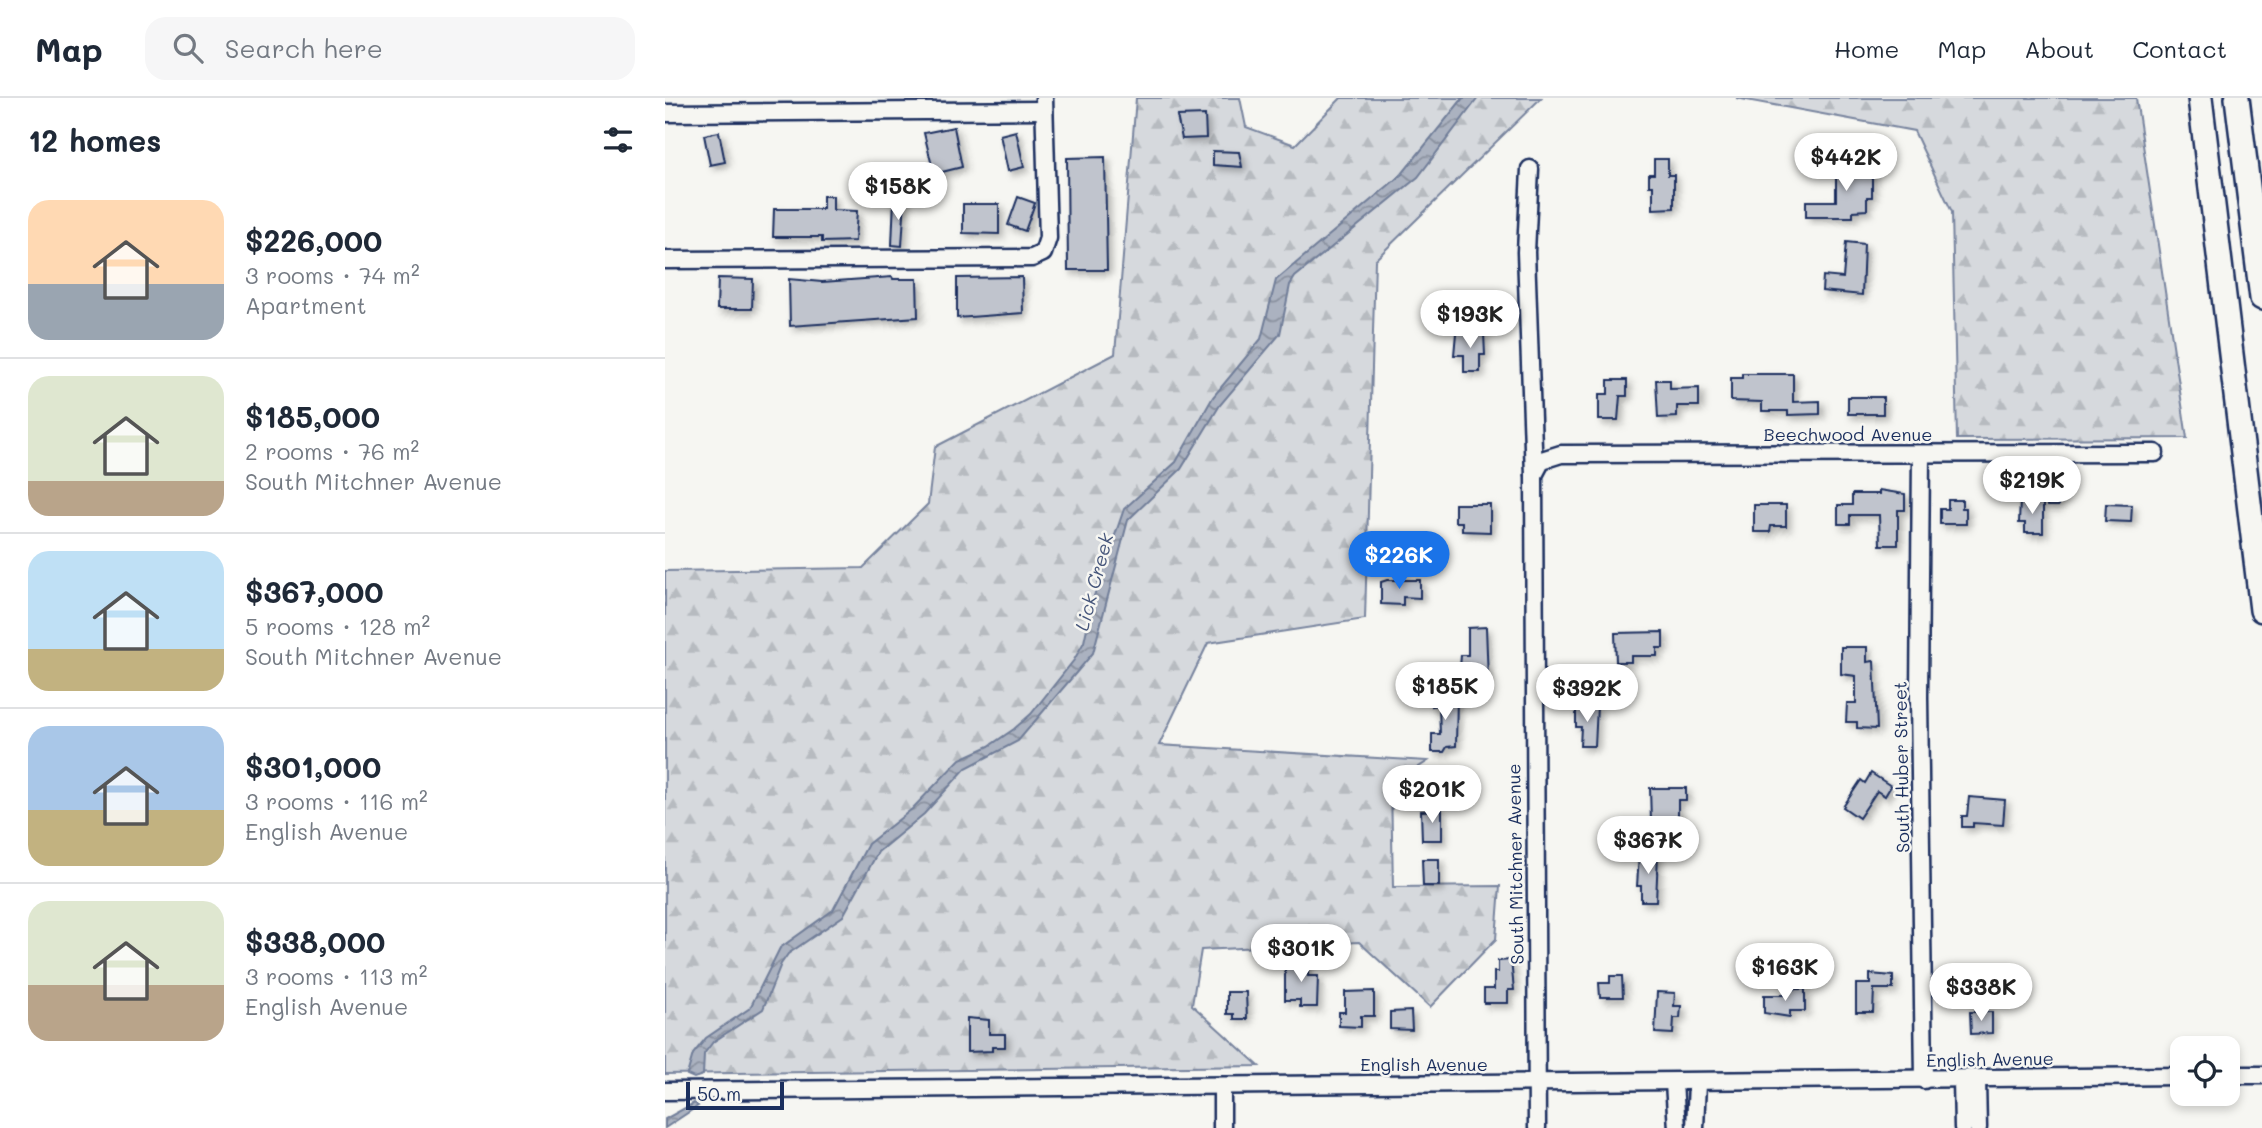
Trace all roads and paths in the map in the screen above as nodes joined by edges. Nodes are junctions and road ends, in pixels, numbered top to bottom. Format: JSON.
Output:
{"nodes":[{"id":1,"x":2200,"y":98,"type":"edge"},
{"id":2,"x":2238,"y":98,"type":"edge"},
{"id":3,"x":1044,"y":104,"type":"edge"},
{"id":4,"x":665,"y":113,"type":"edge"},
{"id":5,"x":1530,"y":169,"type":"dead end"},
{"id":6,"x":665,"y":260,"type":"edge"},
{"id":7,"x":2262,"y":299,"type":"edge"},
{"id":8,"x":2155,"y":453,"type":"dead end"},
{"id":9,"x":1921,"y":454,"type":"junction"},
{"id":10,"x":1538,"y":467,"type":"junction"},
{"id":11,"x":2262,"y":610,"type":"edge"},
{"id":12,"x":2240,"y":1075,"type":"edge"},
{"id":13,"x":2262,"y":1075,"type":"edge"},
{"id":14,"x":2170,"y":1076,"type":"edge"},
{"id":15,"x":1924,"y":1080,"type":"junction"},
{"id":16,"x":1970,"y":1080,"type":"junction"},
{"id":17,"x":1674,"y":1083,"type":"junction"},
{"id":18,"x":1697,"y":1083,"type":"junction"},
{"id":19,"x":1537,"y":1084,"type":"junction"},
{"id":20,"x":1222,"y":1086,"type":"junction"},
{"id":21,"x":665,"y":1090,"type":"edge"},
{"id":22,"x":1222,"y":1128,"type":"edge"},
{"id":23,"x":1537,"y":1128,"type":"edge"},
{"id":24,"x":1677,"y":1128,"type":"edge"},
{"id":25,"x":1695,"y":1128,"type":"edge"},
{"id":26,"x":1963,"y":1128,"type":"edge"},
{"id":27,"x":1978,"y":1128,"type":"edge"}],
"edges":[{"from":1,"to":11,"type":"highway"},
{"from":2,"to":7,"type":"highway"},
{"from":3,"to":4,"type":"street"},
{"from":3,"to":6,"type":"street"},
{"from":5,"to":10,"type":"street","name":"South Mitchner Avenue"},
{"from":8,"to":9,"type":"street","name":"Beechwood Avenue"},
{"from":9,"to":10,"type":"street","name":"Beechwood Avenue"},
{"from":9,"to":15,"type":"street","name":"South Huber Street"},
{"from":10,"to":19,"type":"street","name":"South Mitchner Avenue"},
{"from":12,"to":13,"type":"street"},
{"from":14,"to":16,"type":"street","name":"English Avenue"},
{"from":15,"to":16,"type":"street","name":"English Avenue"},
{"from":15,"to":18,"type":"street","name":"English Avenue"},
{"from":16,"to":26,"type":"street"},
{"from":16,"to":27,"type":"street"},
{"from":17,"to":18,"type":"street","name":"English Avenue"},
{"from":17,"to":19,"type":"street","name":"English Avenue"},
{"from":17,"to":24,"type":"street"},
{"from":18,"to":25,"type":"street"},
{"from":19,"to":20,"type":"street","name":"English Avenue"},
{"from":19,"to":23,"type":"street","name":"South Mitchner Avenue"},
{"from":20,"to":21,"type":"street","name":"English Avenue"},
{"from":20,"to":22,"type":"street"}]}
